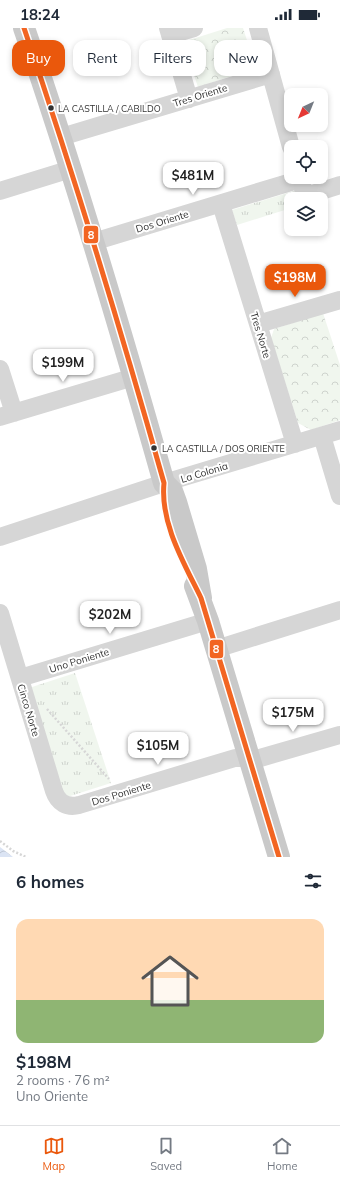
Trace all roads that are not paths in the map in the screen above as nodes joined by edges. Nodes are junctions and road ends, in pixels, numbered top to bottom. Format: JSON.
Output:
{"nodes":[{"id":1,"x":24,"y":28,"type":"edge"},
{"id":2,"x":194,"y":28,"type":"edge"},
{"id":3,"x":258,"y":28,"type":"edge"},
{"id":4,"x":169,"y":32,"type":"edge"},
{"id":5,"x":261,"y":40,"type":"edge"},
{"id":6,"x":265,"y":76,"type":"edge"},
{"id":7,"x":272,"y":76,"type":"edge"},
{"id":8,"x":190,"y":99,"type":"junction"},
{"id":9,"x":61,"y":137,"type":"junction"},
{"id":10,"x":290,"y":140,"type":"edge"},
{"id":11,"x":71,"y":169,"type":"junction"},
{"id":12,"x":299,"y":184,"type":"edge"},
{"id":13,"x":322,"y":184,"type":"edge"},
{"id":14,"x":340,"y":185,"type":"edge"},
{"id":15,"x":0,"y":191,"type":"edge"},
{"id":16,"x":221,"y":204,"type":"junction"},
{"id":17,"x":93,"y":242,"type":"junction"},
{"id":18,"x":340,"y":300,"type":"edge"},
{"id":19,"x":258,"y":324,"type":"junction"},
{"id":20,"x":0,"y":369,"type":"edge"},
{"id":21,"x":134,"y":377,"type":"junction"},
{"id":22,"x":7,"y":415,"type":"edge"},
{"id":23,"x":340,"y":430,"type":"edge"},
{"id":24,"x":322,"y":436,"type":"junction"},
{"id":25,"x":295,"y":444,"type":"junction"},
{"id":26,"x":164,"y":483,"type":"junction"},
{"id":27,"x":340,"y":496,"type":"edge"},
{"id":28,"x":1,"y":531,"type":"edge"},
{"id":29,"x":340,"y":610,"type":"edge"},
{"id":30,"x":0,"y":613,"type":"edge"},
{"id":31,"x":208,"y":621,"type":"junction"},
{"id":32,"x":216,"y":649,"type":"junction"},
{"id":33,"x":20,"y":678,"type":"junction"},
{"id":34,"x":340,"y":735,"type":"edge"},
{"id":35,"x":249,"y":758,"type":"junction"},
{"id":36,"x":63,"y":804,"type":"joint"},
{"id":37,"x":279,"y":857,"type":"edge"}],
"edges":[{"from":1,"to":9,"type":"main road"},
{"from":2,"to":4,"type":"street"},
{"from":3,"to":5,"type":"street"},
{"from":4,"to":8,"type":"street"},
{"from":6,"to":8,"type":"street","name":"Tres Oriente"},
{"from":7,"to":10,"type":"street"},
{"from":8,"to":9,"type":"street","name":"Tres Oriente"},
{"from":9,"to":11,"type":"main road"},
{"from":11,"to":15,"type":"street"},
{"from":11,"to":17,"type":"main road"},
{"from":12,"to":16,"type":"street","name":"Dos Oriente"},
{"from":13,"to":14,"type":"street","name":"Dos Oriente"},
{"from":16,"to":17,"type":"street","name":"Dos Oriente"},
{"from":16,"to":19,"type":"street","name":"Tres Norte"},
{"from":17,"to":21,"type":"main road"},
{"from":18,"to":19,"type":"street"},
{"from":19,"to":25,"type":"street","name":"Tres Norte"},
{"from":20,"to":22,"type":"street"},
{"from":21,"to":22,"type":"street"},
{"from":21,"to":26,"type":"main road"},
{"from":23,"to":24,"type":"street","name":"La Colonia"},
{"from":24,"to":25,"type":"street","name":"La Colonia"},
{"from":24,"to":27,"type":"street"},
{"from":25,"to":26,"type":"street","name":"La Colonia"},
{"from":26,"to":28,"type":"street","name":"La Colonia"},
{"from":26,"to":31,"type":"main road"},
{"from":29,"to":32,"type":"street"},
{"from":30,"to":33,"type":"street","name":"Cinco Norte"},
{"from":31,"to":32,"type":"main road"},
{"from":31,"to":33,"type":"street","name":"Uno Poniente"},
{"from":32,"to":35,"type":"main road"},
{"from":33,"to":36,"type":"street","name":"Cinco Norte"},
{"from":34,"to":35,"type":"street","name":"Dos Poniente"},
{"from":35,"to":36,"type":"street","name":"Dos Poniente"},
{"from":35,"to":37,"type":"main road"}]}
